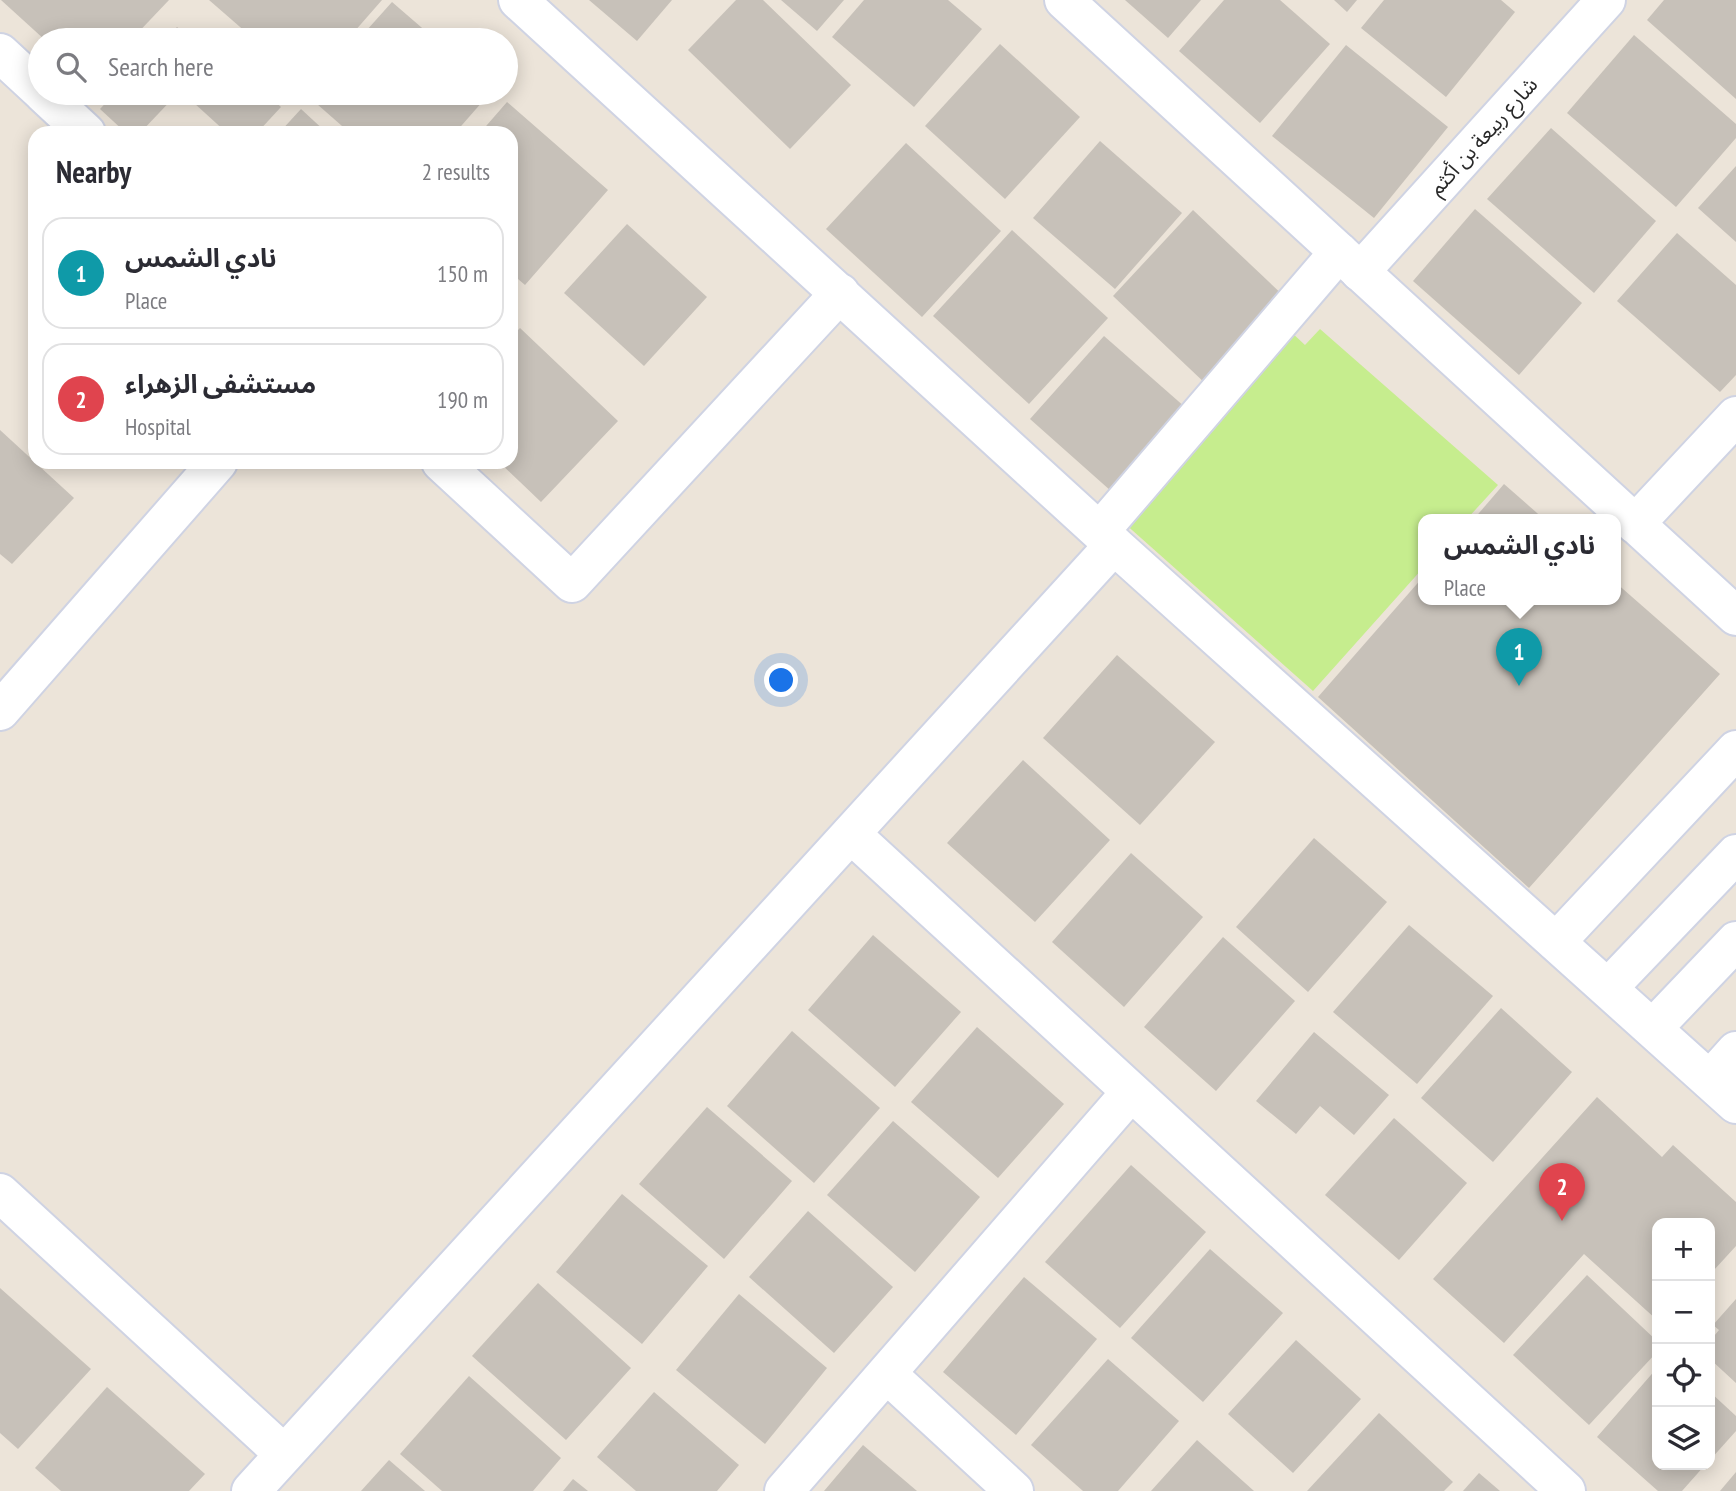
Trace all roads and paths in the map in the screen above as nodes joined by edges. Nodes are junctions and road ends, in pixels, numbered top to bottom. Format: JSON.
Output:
{"nodes":[{"id":1,"x":518,"y":0,"type":"edge"},
{"id":2,"x":1065,"y":0,"type":"edge"},
{"id":3,"x":1588,"y":6,"type":"edge"},
{"id":4,"x":0,"y":53,"type":"edge"},
{"id":5,"x":28,"y":78,"type":"edge"},
{"id":6,"x":57,"y":105,"type":"edge"},
{"id":7,"x":79,"y":126,"type":"edge"},
{"id":8,"x":1350,"y":262,"type":"junction"},
{"id":9,"x":840,"y":293,"type":"junction"},
{"id":10,"x":1736,"y":416,"type":"edge"},
{"id":11,"x":212,"y":469,"type":"edge"},
{"id":12,"x":449,"y":469,"type":"edge"},
{"id":13,"x":1635,"y":524,"type":"junction"},
{"id":14,"x":1107,"y":538,"type":"junction"},
{"id":15,"x":1736,"y":616,"type":"edge"},
{"id":16,"x":5,"y":696,"type":"edge"},
{"id":17,"x":1736,"y":750,"type":"edge"},
{"id":18,"x":851,"y":834,"type":"junction"},
{"id":19,"x":1736,"y":854,"type":"edge"},
{"id":20,"x":1736,"y":941,"type":"edge"},
{"id":21,"x":1556,"y":942,"type":"junction"},
{"id":22,"x":1608,"y":988,"type":"junction"},
{"id":23,"x":1653,"y":1028,"type":"junction"},
{"id":24,"x":1736,"y":1051,"type":"edge"},
{"id":25,"x":1131,"y":1092,"type":"junction"},
{"id":26,"x":1723,"y":1092,"type":"edge"},
{"id":27,"x":5,"y":1208,"type":"edge"},
{"id":28,"x":887,"y":1374,"type":"junction"},
{"id":29,"x":284,"y":1454,"type":"junction"},
{"id":30,"x":251,"y":1491,"type":"edge"},
{"id":31,"x":784,"y":1491,"type":"edge"},
{"id":32,"x":1014,"y":1491,"type":"edge"},
{"id":33,"x":1566,"y":1491,"type":"edge"}],
"edges":[{"from":1,"to":9,"type":"lane"},
{"from":2,"to":8,"type":"lane"},
{"from":3,"to":8,"type":"lane","name":"شارع ربيعة بن أكثم"},
{"from":4,"to":5,"type":"lane"},
{"from":6,"to":7,"type":"lane"},
{"from":8,"to":13,"type":"lane"},
{"from":8,"to":14,"type":"lane","name":"شارع ربيعة بن أكثم"},
{"from":9,"to":12,"type":"lane"},
{"from":9,"to":14,"type":"lane"},
{"from":10,"to":13,"type":"lane"},
{"from":11,"to":16,"type":"lane"},
{"from":13,"to":15,"type":"lane"},
{"from":14,"to":18,"type":"lane","name":"شارع ربيعة بن أكثم"},
{"from":14,"to":21,"type":"lane"},
{"from":17,"to":21,"type":"lane"},
{"from":18,"to":25,"type":"lane"},
{"from":18,"to":29,"type":"lane","name":"شارع ربيعة بن أكثم"},
{"from":19,"to":22,"type":"lane"},
{"from":20,"to":23,"type":"lane"},
{"from":21,"to":22,"type":"lane"},
{"from":22,"to":23,"type":"lane"},
{"from":23,"to":26,"type":"lane"},
{"from":24,"to":26,"type":"lane"},
{"from":25,"to":28,"type":"lane"},
{"from":25,"to":33,"type":"lane"},
{"from":27,"to":29,"type":"lane"},
{"from":28,"to":31,"type":"lane"},
{"from":28,"to":32,"type":"lane"},
{"from":29,"to":30,"type":"lane","name":"شارع ربيعة بن أكثم"}]}
